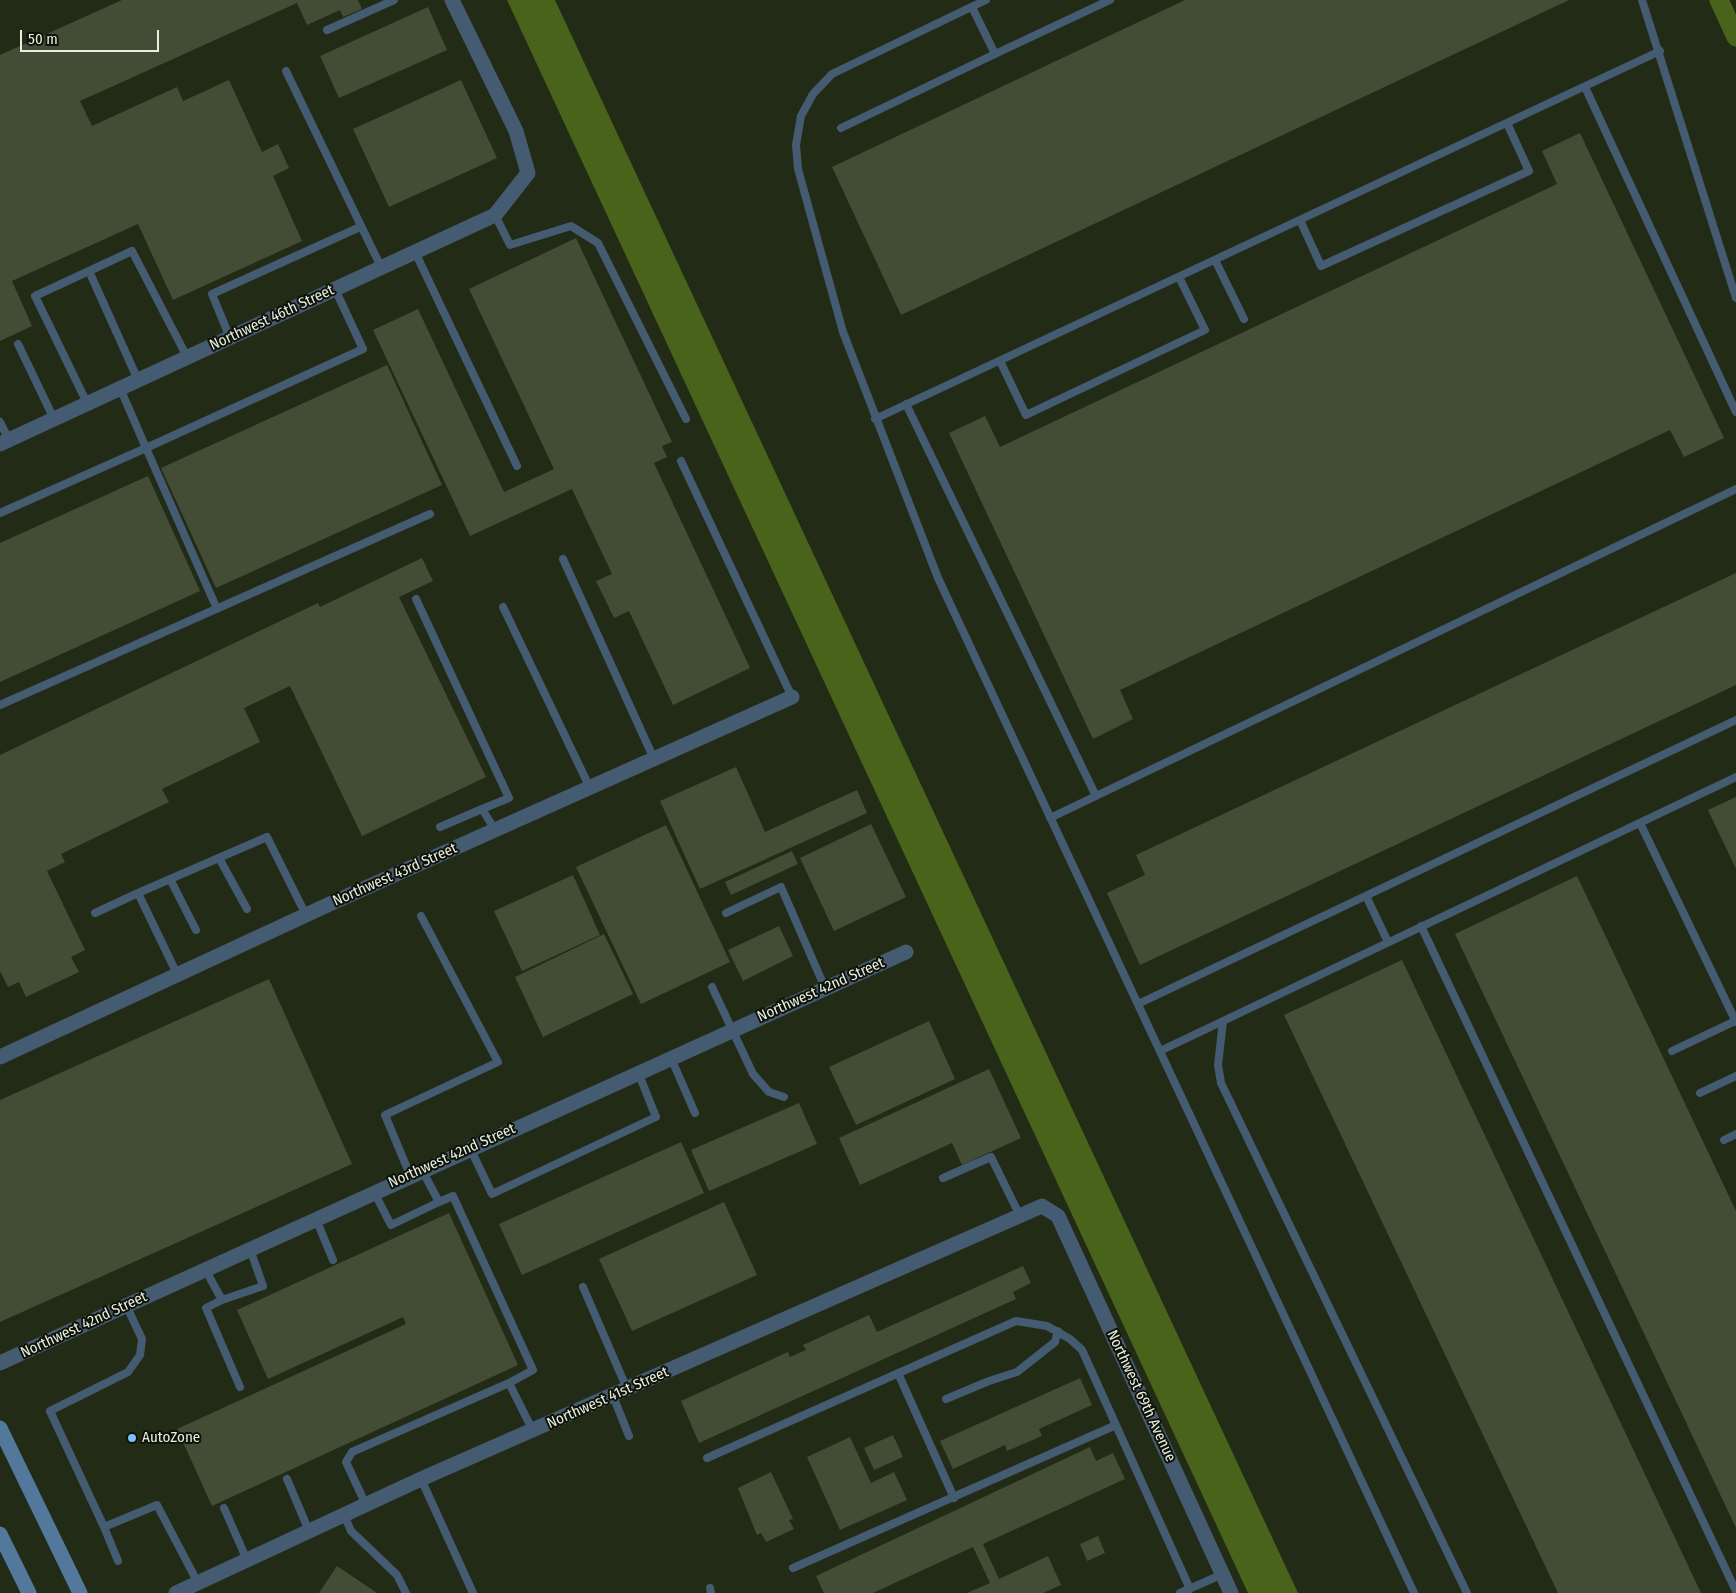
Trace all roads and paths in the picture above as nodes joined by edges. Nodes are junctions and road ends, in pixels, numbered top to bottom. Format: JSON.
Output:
{"nodes":[{"id":1,"x":394,"y":0,"type":"edge"},
{"id":2,"x":452,"y":0,"type":"edge"},
{"id":3,"x":986,"y":0,"type":"edge"},
{"id":4,"x":1110,"y":0,"type":"edge"},
{"id":5,"x":1642,"y":0,"type":"edge"},
{"id":6,"x":972,"y":7,"type":"junction"},
{"id":7,"x":327,"y":30,"type":"dead end"},
{"id":8,"x":1660,"y":51,"type":"junction"},
{"id":9,"x":995,"y":54,"type":"junction"},
{"id":10,"x":286,"y":71,"type":"dead end"},
{"id":11,"x":1585,"y":87,"type":"junction"},
{"id":12,"x":1507,"y":123,"type":"junction"},
{"id":13,"x":841,"y":128,"type":"dead end"},
{"id":14,"x":495,"y":215,"type":"junction"},
{"id":15,"x":1300,"y":220,"type":"junction"},
{"id":16,"x":360,"y":227,"type":"junction"},
{"id":17,"x":415,"y":252,"type":"junction"},
{"id":18,"x":1215,"y":260,"type":"junction"},
{"id":19,"x":381,"y":268,"type":"junction"},
{"id":20,"x":89,"y":271,"type":"junction"},
{"id":21,"x":1179,"y":277,"type":"junction"},
{"id":22,"x":335,"y":289,"type":"junction"},
{"id":23,"x":1736,"y":298,"type":"edge"},
{"id":24,"x":1244,"y":319,"type":"dead end"},
{"id":25,"x":230,"y":338,"type":"junction"},
{"id":26,"x":18,"y":344,"type":"dead end"},
{"id":27,"x":187,"y":358,"type":"junction"},
{"id":28,"x":1000,"y":361,"type":"junction"},
{"id":29,"x":138,"y":380,"type":"junction"},
{"id":30,"x":120,"y":388,"type":"junction"},
{"id":31,"x":87,"y":403,"type":"junction"},
{"id":32,"x":906,"y":404,"type":"junction"},
{"id":33,"x":1736,"y":412,"type":"edge"},
{"id":34,"x":54,"y":419,"type":"junction"},
{"id":35,"x":686,"y":419,"type":"dead end"},
{"id":36,"x":876,"y":419,"type":"junction"},
{"id":37,"x":0,"y":422,"type":"edge"},
{"id":38,"x":4,"y":442,"type":"edge"},
{"id":39,"x":146,"y":448,"type":"junction"},
{"id":40,"x":681,"y":461,"type":"dead end"},
{"id":41,"x":518,"y":466,"type":"dead end"},
{"id":42,"x":1736,"y":489,"type":"edge"},
{"id":43,"x":0,"y":514,"type":"edge"},
{"id":44,"x":430,"y":514,"type":"dead end"},
{"id":45,"x":563,"y":559,"type":"dead end"},
{"id":46,"x":416,"y":599,"type":"dead end"},
{"id":47,"x":503,"y":608,"type":"dead end"},
{"id":48,"x":217,"y":609,"type":"junction"},
{"id":49,"x":792,"y":697,"type":"joint"},
{"id":50,"x":0,"y":705,"type":"edge"},
{"id":51,"x":1736,"y":720,"type":"edge"},
{"id":52,"x":654,"y":759,"type":"junction"},
{"id":53,"x":1736,"y":777,"type":"edge"},
{"id":54,"x":590,"y":788,"type":"junction"},
{"id":55,"x":1096,"y":796,"type":"junction"},
{"id":56,"x":482,"y":810,"type":"junction"},
{"id":57,"x":1050,"y":818,"type":"junction"},
{"id":58,"x":1640,"y":823,"type":"junction"},
{"id":59,"x":440,"y":827,"type":"dead end"},
{"id":60,"x":495,"y":830,"type":"junction"},
{"id":61,"x":219,"y":858,"type":"junction"},
{"id":62,"x":170,"y":879,"type":"junction"},
{"id":63,"x":138,"y":892,"type":"junction"},
{"id":64,"x":1366,"y":896,"type":"junction"},
{"id":65,"x":247,"y":909,"type":"dead end"},
{"id":66,"x":95,"y":913,"type":"dead end"},
{"id":67,"x":726,"y":913,"type":"dead end"},
{"id":68,"x":306,"y":915,"type":"junction"},
{"id":69,"x":421,"y":916,"type":"dead end"},
{"id":70,"x":1421,"y":926,"type":"junction"},
{"id":71,"x":196,"y":930,"type":"dead end"},
{"id":72,"x":1388,"y":942,"type":"junction"},
{"id":73,"x":906,"y":952,"type":"dead end"},
{"id":74,"x":177,"y":974,"type":"junction"},
{"id":75,"x":712,"y":987,"type":"dead end"},
{"id":76,"x":825,"y":988,"type":"junction"},
{"id":77,"x":1138,"y":1004,"type":"junction"},
{"id":78,"x":1222,"y":1021,"type":"junction"},
{"id":79,"x":1736,"y":1022,"type":"edge"},
{"id":80,"x":731,"y":1031,"type":"junction"},
{"id":81,"x":1160,"y":1051,"type":"junction"},
{"id":82,"x":1672,"y":1051,"type":"dead end"},
{"id":83,"x":0,"y":1057,"type":"edge"},
{"id":84,"x":671,"y":1058,"type":"junction"},
{"id":85,"x":638,"y":1072,"type":"junction"},
{"id":86,"x":1736,"y":1076,"type":"edge"},
{"id":87,"x":1700,"y":1093,"type":"dead end"},
{"id":88,"x":784,"y":1097,"type":"dead end"},
{"id":89,"x":695,"y":1113,"type":"dead end"},
{"id":90,"x":1736,"y":1134,"type":"edge"},
{"id":91,"x":1724,"y":1140,"type":"dead end"},
{"id":92,"x":470,"y":1148,"type":"junction"},
{"id":93,"x":416,"y":1173,"type":"junction"},
{"id":94,"x":943,"y":1178,"type":"dead end"},
{"id":95,"x":374,"y":1192,"type":"junction"},
{"id":96,"x":439,"y":1202,"type":"junction"},
{"id":97,"x":1042,"y":1206,"type":"joint"},
{"id":98,"x":1020,"y":1216,"type":"junction"},
{"id":99,"x":316,"y":1219,"type":"junction"},
{"id":100,"x":250,"y":1249,"type":"junction"},
{"id":101,"x":333,"y":1260,"type":"dead end"},
{"id":102,"x":205,"y":1269,"type":"junction"},
{"id":103,"x":583,"y":1287,"type":"dead end"},
{"id":104,"x":222,"y":1300,"type":"junction"},
{"id":105,"x":126,"y":1306,"type":"junction"},
{"id":106,"x":1058,"y":1331,"type":"junction"},
{"id":107,"x":0,"y":1363,"type":"edge"},
{"id":108,"x":898,"y":1373,"type":"junction"},
{"id":109,"x":509,"y":1383,"type":"junction"},
{"id":110,"x":240,"y":1387,"type":"dead end"},
{"id":111,"x":628,"y":1390,"type":"junction"},
{"id":112,"x":613,"y":1396,"type":"junction"},
{"id":113,"x":946,"y":1399,"type":"dead end"},
{"id":114,"x":1116,"y":1425,"type":"junction"},
{"id":115,"x":0,"y":1428,"type":"edge"},
{"id":116,"x":532,"y":1431,"type":"junction"},
{"id":117,"x":629,"y":1436,"type":"dead end"},
{"id":118,"x":707,"y":1458,"type":"dead end"},
{"id":119,"x":287,"y":1479,"type":"dead end"},
{"id":120,"x":422,"y":1479,"type":"junction"},
{"id":121,"x":954,"y":1498,"type":"junction"},
{"id":122,"x":366,"y":1504,"type":"junction"},
{"id":123,"x":224,"y":1508,"type":"dead end"},
{"id":124,"x":344,"y":1515,"type":"junction"},
{"id":125,"x":104,"y":1527,"type":"junction"},
{"id":126,"x":309,"y":1531,"type":"junction"},
{"id":127,"x":0,"y":1534,"type":"edge"},
{"id":128,"x":247,"y":1560,"type":"junction"},
{"id":129,"x":118,"y":1561,"type":"dead end"},
{"id":130,"x":793,"y":1568,"type":"dead end"},
{"id":131,"x":1223,"y":1574,"type":"junction"},
{"id":132,"x":198,"y":1583,"type":"junction"},
{"id":133,"x":1190,"y":1589,"type":"junction"},
{"id":134,"x":1736,"y":1591,"type":"edge"},
{"id":135,"x":29,"y":1593,"type":"edge"},
{"id":136,"x":80,"y":1593,"type":"edge"},
{"id":137,"x":176,"y":1593,"type":"edge"},
{"id":138,"x":406,"y":1593,"type":"edge"},
{"id":139,"x":472,"y":1593,"type":"edge"},
{"id":140,"x":1180,"y":1593,"type":"edge"},
{"id":141,"x":1231,"y":1593,"type":"edge"},
{"id":142,"x":1414,"y":1593,"type":"edge"},
{"id":143,"x":1467,"y":1593,"type":"edge"}],
"edges":[{"from":1,"to":7,"type":"lane"},
{"from":2,"to":14,"type":"street","name":"Northwest 46th Street"},
{"from":3,"to":6,"type":"lane"},
{"from":4,"to":9,"type":"lane"},
{"from":5,"to":8,"type":"lane"},
{"from":6,"to":9,"type":"lane"},
{"from":6,"to":36,"type":"lane"},
{"from":8,"to":11,"type":"lane"},
{"from":8,"to":23,"type":"lane"},
{"from":9,"to":13,"type":"lane"},
{"from":10,"to":16,"type":"lane"},
{"from":11,"to":12,"type":"lane"},
{"from":11,"to":33,"type":"lane"},
{"from":12,"to":15,"type":"lane"},
{"from":12,"to":15,"type":"lane"},
{"from":14,"to":17,"type":"street","name":"Northwest 46th Street"},
{"from":14,"to":35,"type":"lane"},
{"from":15,"to":18,"type":"lane"},
{"from":16,"to":19,"type":"lane"},
{"from":16,"to":25,"type":"lane"},
{"from":17,"to":19,"type":"street","name":"Northwest 46th Street"},
{"from":17,"to":41,"type":"lane"},
{"from":18,"to":21,"type":"lane"},
{"from":18,"to":24,"type":"lane"},
{"from":19,"to":22,"type":"street","name":"Northwest 46th Street"},
{"from":20,"to":27,"type":"lane"},
{"from":20,"to":29,"type":"lane"},
{"from":20,"to":31,"type":"lane"},
{"from":21,"to":28,"type":"lane"},
{"from":21,"to":28,"type":"lane"},
{"from":22,"to":25,"type":"street","name":"Northwest 46th Street"},
{"from":22,"to":39,"type":"lane"},
{"from":25,"to":27,"type":"street","name":"Northwest 46th Street"},
{"from":26,"to":34,"type":"lane"},
{"from":27,"to":29,"type":"street","name":"Northwest 46th Street"},
{"from":28,"to":32,"type":"lane"},
{"from":29,"to":30,"type":"street","name":"Northwest 46th Street"},
{"from":30,"to":31,"type":"street","name":"Northwest 46th Street"},
{"from":30,"to":39,"type":"lane"},
{"from":31,"to":34,"type":"street","name":"Northwest 46th Street"},
{"from":32,"to":36,"type":"lane"},
{"from":32,"to":55,"type":"lane"},
{"from":34,"to":38,"type":"street","name":"Northwest 46th Street"},
{"from":36,"to":57,"type":"lane"},
{"from":37,"to":38,"type":"lane"},
{"from":39,"to":43,"type":"lane"},
{"from":39,"to":48,"type":"lane"},
{"from":40,"to":49,"type":"lane"},
{"from":42,"to":55,"type":"lane"},
{"from":44,"to":48,"type":"lane"},
{"from":45,"to":52,"type":"lane"},
{"from":46,"to":56,"type":"lane"},
{"from":47,"to":54,"type":"lane"},
{"from":48,"to":50,"type":"lane"},
{"from":49,"to":52,"type":"street","name":"Northwest 43rd Street"},
{"from":51,"to":64,"type":"lane"},
{"from":52,"to":54,"type":"street","name":"Northwest 43rd Street"},
{"from":53,"to":58,"type":"lane"},
{"from":54,"to":60,"type":"street","name":"Northwest 43rd Street"},
{"from":55,"to":57,"type":"lane"},
{"from":56,"to":59,"type":"lane"},
{"from":56,"to":60,"type":"lane"},
{"from":57,"to":77,"type":"lane"},
{"from":58,"to":70,"type":"lane"},
{"from":58,"to":79,"type":"lane"},
{"from":60,"to":68,"type":"street","name":"Northwest 43rd Street"},
{"from":61,"to":62,"type":"lane"},
{"from":61,"to":65,"type":"lane"},
{"from":61,"to":68,"type":"lane"},
{"from":62,"to":63,"type":"lane"},
{"from":62,"to":71,"type":"lane"},
{"from":63,"to":66,"type":"lane"},
{"from":63,"to":74,"type":"lane"},
{"from":64,"to":72,"type":"lane"},
{"from":64,"to":77,"type":"lane"},
{"from":67,"to":76,"type":"lane"},
{"from":68,"to":74,"type":"street","name":"Northwest 43rd Street"},
{"from":69,"to":93,"type":"lane"},
{"from":70,"to":72,"type":"lane"},
{"from":70,"to":134,"type":"lane"},
{"from":72,"to":78,"type":"lane"},
{"from":73,"to":76,"type":"street","name":"Northwest 42nd Street"},
{"from":74,"to":83,"type":"street","name":"Northwest 43rd Street"},
{"from":75,"to":80,"type":"lane"},
{"from":76,"to":80,"type":"street","name":"Northwest 42nd Street"},
{"from":77,"to":81,"type":"lane"},
{"from":78,"to":81,"type":"lane"},
{"from":78,"to":143,"type":"lane"},
{"from":79,"to":82,"type":"lane"},
{"from":80,"to":84,"type":"street","name":"Northwest 42nd Street"},
{"from":80,"to":88,"type":"lane"},
{"from":81,"to":142,"type":"lane"},
{"from":84,"to":85,"type":"street","name":"Northwest 42nd Street"},
{"from":84,"to":89,"type":"lane"},
{"from":85,"to":92,"type":"street","name":"Northwest 42nd Street"},
{"from":85,"to":92,"type":"lane"},
{"from":86,"to":87,"type":"lane"},
{"from":90,"to":91,"type":"lane"},
{"from":92,"to":93,"type":"street","name":"Northwest 42nd Street"},
{"from":93,"to":95,"type":"street","name":"Northwest 42nd Street"},
{"from":93,"to":96,"type":"lane"},
{"from":94,"to":98,"type":"lane"},
{"from":95,"to":96,"type":"lane"},
{"from":95,"to":99,"type":"street","name":"Northwest 42nd Street"},
{"from":96,"to":109,"type":"lane"},
{"from":97,"to":98,"type":"street","name":"Northwest 41st Street"},
{"from":97,"to":131,"type":"street","name":"Northwest 69th Avenue"},
{"from":98,"to":111,"type":"street","name":"Northwest 41st Street"},
{"from":99,"to":100,"type":"street","name":"Northwest 42nd Street"},
{"from":99,"to":101,"type":"lane"},
{"from":100,"to":102,"type":"street","name":"Northwest 42nd Street"},
{"from":100,"to":104,"type":"lane"},
{"from":102,"to":104,"type":"lane"},
{"from":102,"to":105,"type":"street","name":"Northwest 42nd Street"},
{"from":103,"to":111,"type":"lane"},
{"from":104,"to":110,"type":"lane"},
{"from":105,"to":107,"type":"street","name":"Northwest 42nd Street"},
{"from":105,"to":125,"type":"lane"},
{"from":106,"to":108,"type":"lane"},
{"from":106,"to":113,"type":"lane"},
{"from":106,"to":114,"type":"lane"},
{"from":108,"to":118,"type":"lane"},
{"from":108,"to":121,"type":"lane"},
{"from":109,"to":116,"type":"lane"},
{"from":109,"to":122,"type":"lane"},
{"from":111,"to":112,"type":"street","name":"Northwest 41st Street"},
{"from":112,"to":116,"type":"street","name":"Northwest 41st Street"},
{"from":112,"to":117,"type":"lane"},
{"from":114,"to":121,"type":"lane"},
{"from":114,"to":133,"type":"lane"},
{"from":115,"to":136,"type":"main road"},
{"from":116,"to":120,"type":"street","name":"Northwest 41st Street"},
{"from":119,"to":126,"type":"lane"},
{"from":120,"to":122,"type":"street","name":"Northwest 41st Street"},
{"from":120,"to":139,"type":"lane"},
{"from":121,"to":130,"type":"lane"},
{"from":122,"to":124,"type":"street","name":"Northwest 41st Street"},
{"from":123,"to":128,"type":"lane"},
{"from":124,"to":126,"type":"street","name":"Northwest 41st Street"},
{"from":124,"to":138,"type":"lane"},
{"from":125,"to":129,"type":"lane"},
{"from":125,"to":132,"type":"lane"},
{"from":126,"to":128,"type":"street","name":"Northwest 41st Street"},
{"from":127,"to":135,"type":"main road"},
{"from":128,"to":132,"type":"street","name":"Northwest 41st Street"},
{"from":131,"to":133,"type":"lane"},
{"from":131,"to":141,"type":"street","name":"Northwest 69th Avenue"},
{"from":132,"to":137,"type":"street","name":"Northwest 41st Street"},
{"from":133,"to":140,"type":"lane"}]}
